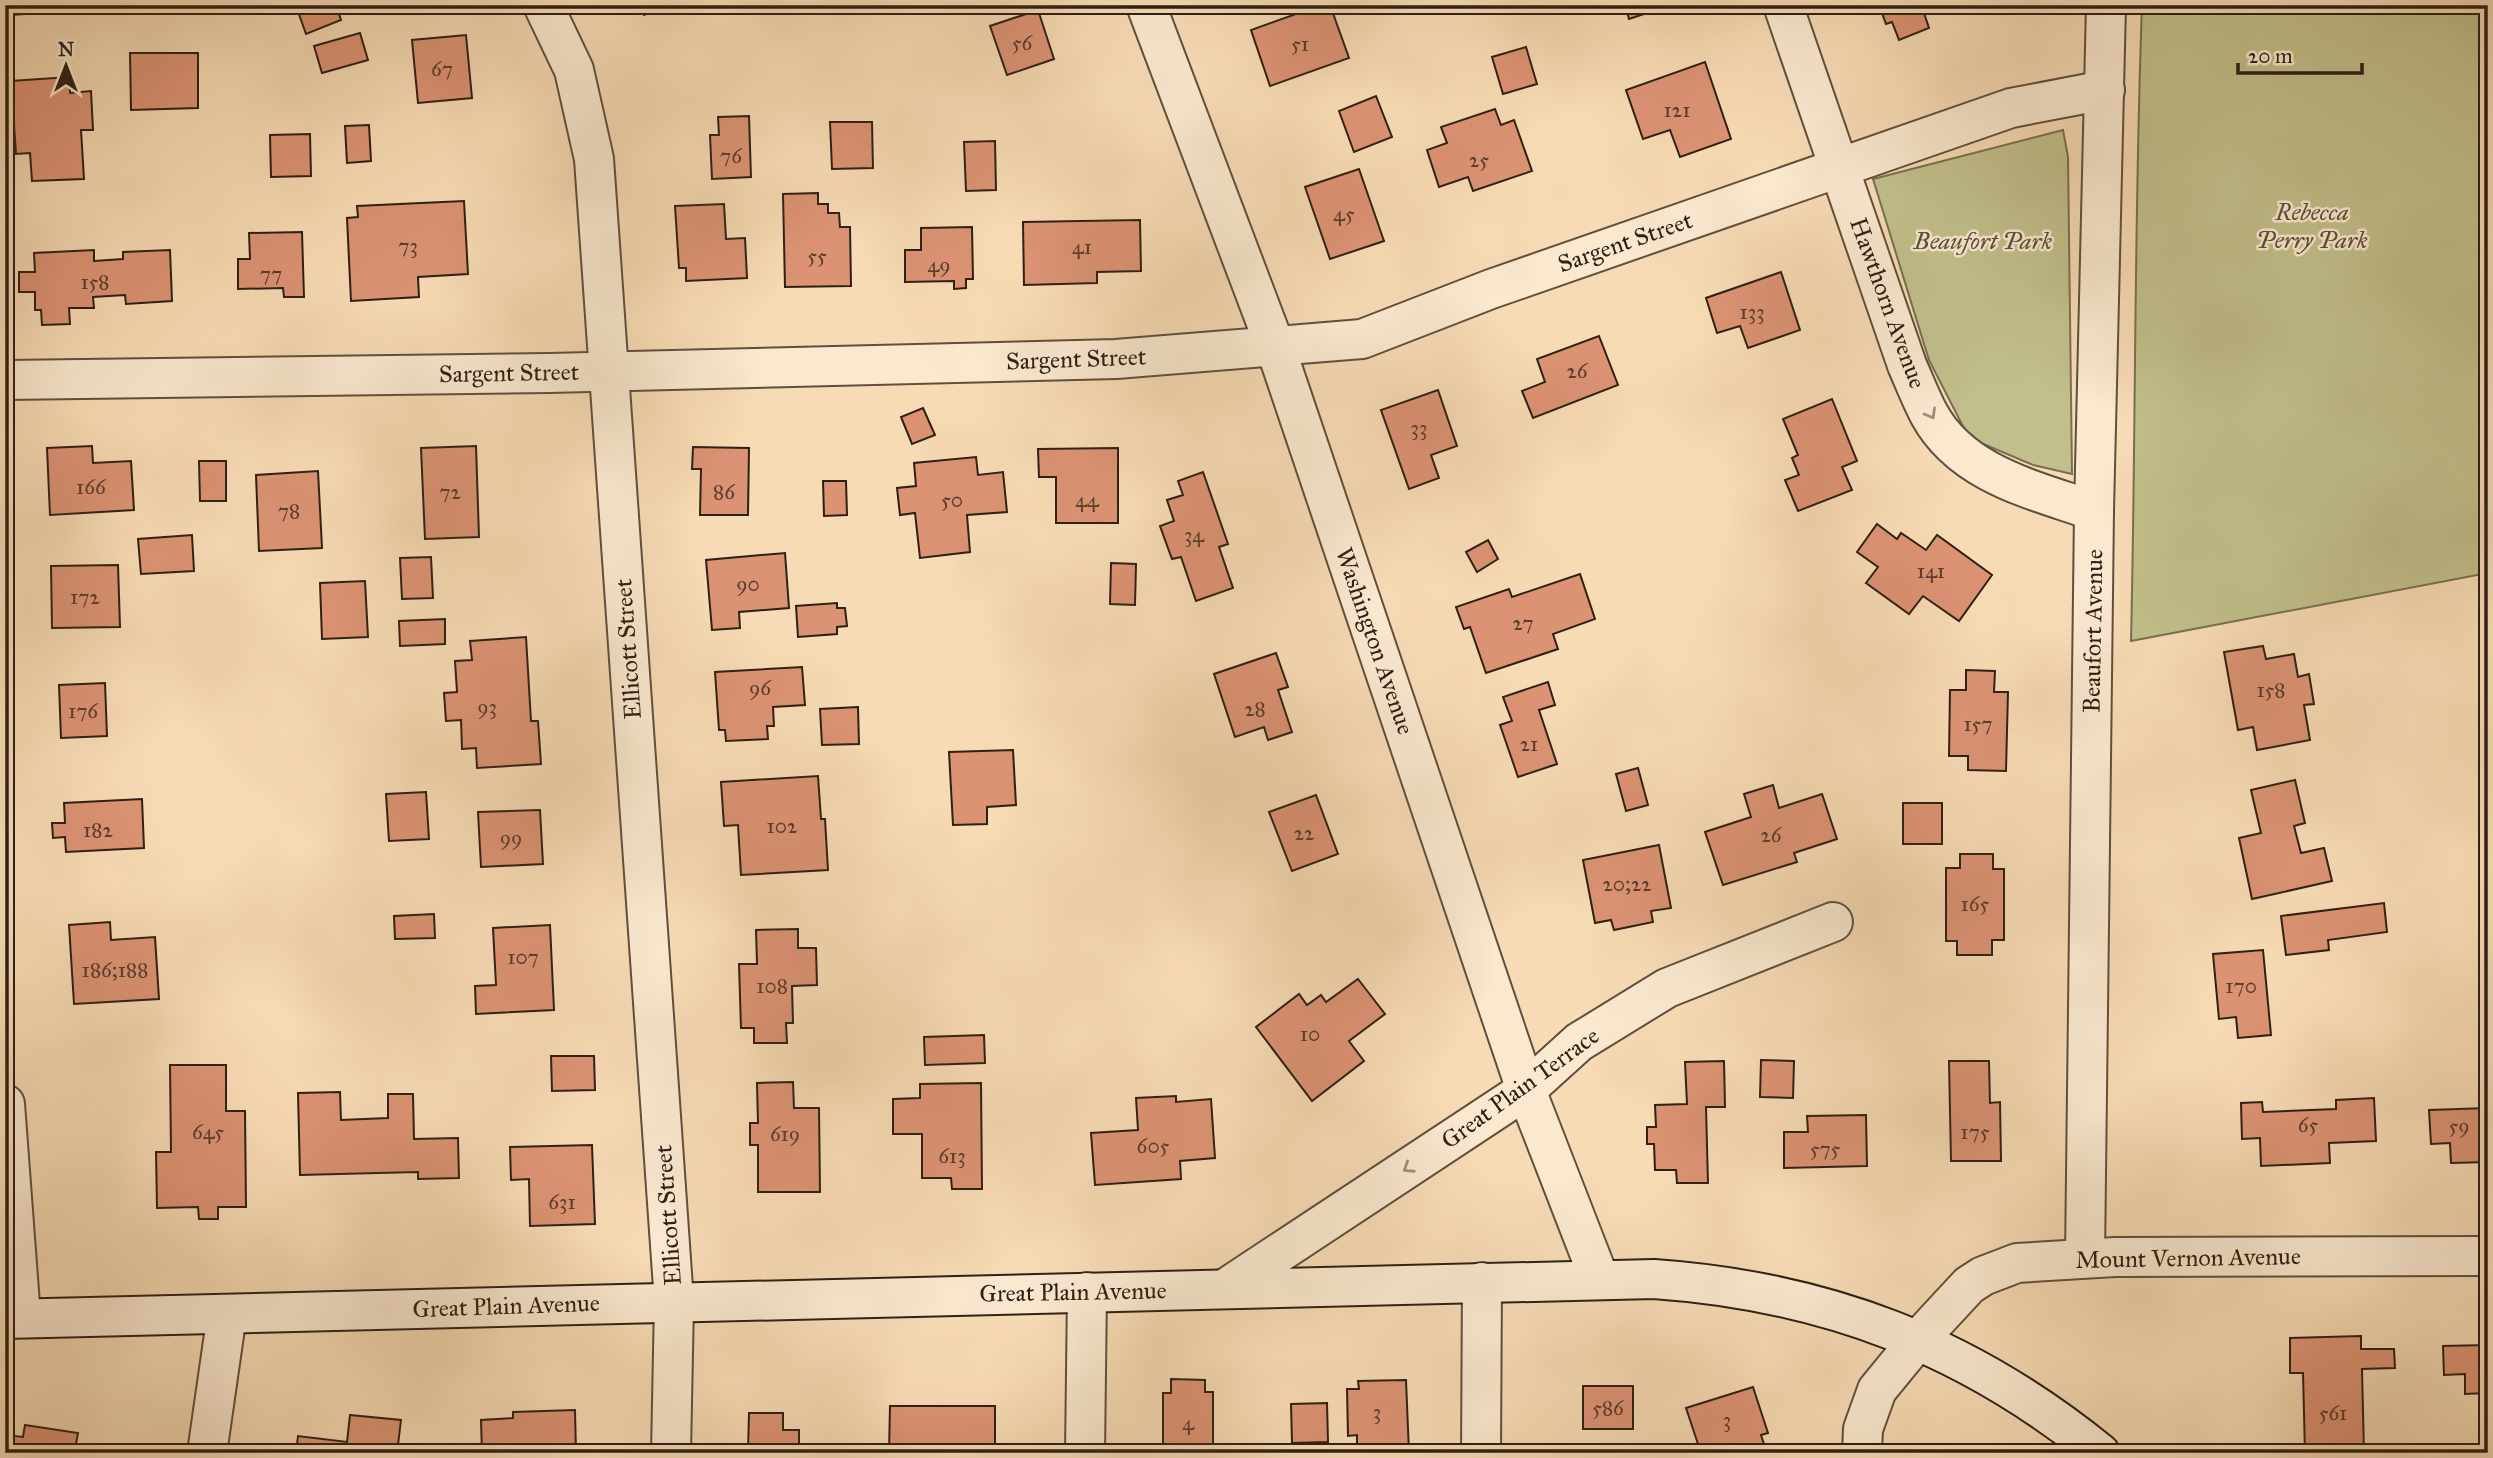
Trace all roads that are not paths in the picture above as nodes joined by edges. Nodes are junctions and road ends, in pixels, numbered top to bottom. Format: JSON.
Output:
{"nodes":[{"id":1,"x":543,"y":5,"type":"edge"},
{"id":2,"x":1146,"y":5,"type":"edge"},
{"id":3,"x":1783,"y":5,"type":"edge"},
{"id":4,"x":2106,"y":5,"type":"edge"},
{"id":5,"x":2105,"y":90,"type":"junction"},
{"id":6,"x":1839,"y":166,"type":"junction"},
{"id":7,"x":1275,"y":346,"type":"junction"},
{"id":8,"x":608,"y":371,"type":"junction"},
{"id":9,"x":5,"y":380,"type":"edge"},
{"id":10,"x":2094,"y":511,"type":"junction"},
{"id":11,"x":1833,"y":922,"type":"dead end"},
{"id":12,"x":1527,"y":1090,"type":"junction"},
{"id":13,"x":5,"y":1104,"type":"edge"},
{"id":14,"x":2488,"y":1256,"type":"edge"},
{"id":15,"x":2085,"y":1258,"type":"junction"},
{"id":16,"x":1599,"y":1278,"type":"junction"},
{"id":17,"x":1482,"y":1282,"type":"junction"},
{"id":18,"x":1226,"y":1288,"type":"junction"},
{"id":19,"x":1087,"y":1292,"type":"junction"},
{"id":20,"x":674,"y":1302,"type":"junction"},
{"id":21,"x":226,"y":1314,"type":"junction"},
{"id":22,"x":13,"y":1319,"type":"edge"},
{"id":23,"x":1918,"y":1340,"type":"junction"},
{"id":24,"x":207,"y":1453,"type":"edge"},
{"id":25,"x":671,"y":1453,"type":"edge"},
{"id":26,"x":1085,"y":1453,"type":"edge"},
{"id":27,"x":1481,"y":1453,"type":"edge"},
{"id":28,"x":1862,"y":1453,"type":"edge"},
{"id":29,"x":2100,"y":1453,"type":"edge"}],
"edges":[{"from":1,"to":8,"type":"street","name":"Ellicott Street"},
{"from":2,"to":7,"type":"street","name":"Washington Avenue"},
{"from":3,"to":6,"type":"street","name":"Hawthorn Avenue"},
{"from":4,"to":5,"type":"street","name":"Beaufort Avenue"},
{"from":5,"to":6,"type":"street","name":"Sargent Street"},
{"from":5,"to":10,"type":"street","name":"Beaufort Avenue"},
{"from":6,"to":7,"type":"street","name":"Sargent Street"},
{"from":6,"to":10,"type":"street","name":"Hawthorn Avenue","one_way":true},
{"from":7,"to":8,"type":"street","name":"Sargent Street"},
{"from":7,"to":12,"type":"street","name":"Washington Avenue"},
{"from":8,"to":9,"type":"street","name":"Sargent Street"},
{"from":8,"to":20,"type":"street","name":"Ellicott Street"},
{"from":10,"to":15,"type":"street","name":"Beaufort Avenue"},
{"from":11,"to":12,"type":"street","name":"Great Plain Terrace"},
{"from":12,"to":16,"type":"street","name":"Washington Avenue"},
{"from":12,"to":18,"type":"street","name":"Great Plain Terrace","one_way":true},
{"from":13,"to":22,"type":"street"},
{"from":14,"to":15,"type":"street","name":"Mount Vernon Avenue"},
{"from":15,"to":23,"type":"street","name":"Mount Vernon Avenue"},
{"from":16,"to":17,"type":"street","name":"Great Plain Avenue"},
{"from":16,"to":23,"type":"street","name":"Great Plain Avenue"},
{"from":17,"to":18,"type":"street","name":"Great Plain Avenue"},
{"from":17,"to":27,"type":"street"},
{"from":18,"to":19,"type":"street","name":"Great Plain Avenue"},
{"from":19,"to":20,"type":"street","name":"Great Plain Avenue"},
{"from":19,"to":26,"type":"street"},
{"from":20,"to":21,"type":"street","name":"Great Plain Avenue"},
{"from":20,"to":25,"type":"street","name":"Ellicott Street"},
{"from":21,"to":22,"type":"street","name":"Great Plain Avenue"},
{"from":21,"to":24,"type":"street"},
{"from":23,"to":28,"type":"street","name":"Mount Vernon Avenue"},
{"from":23,"to":29,"type":"street","name":"Great Plain Avenue"}]}
